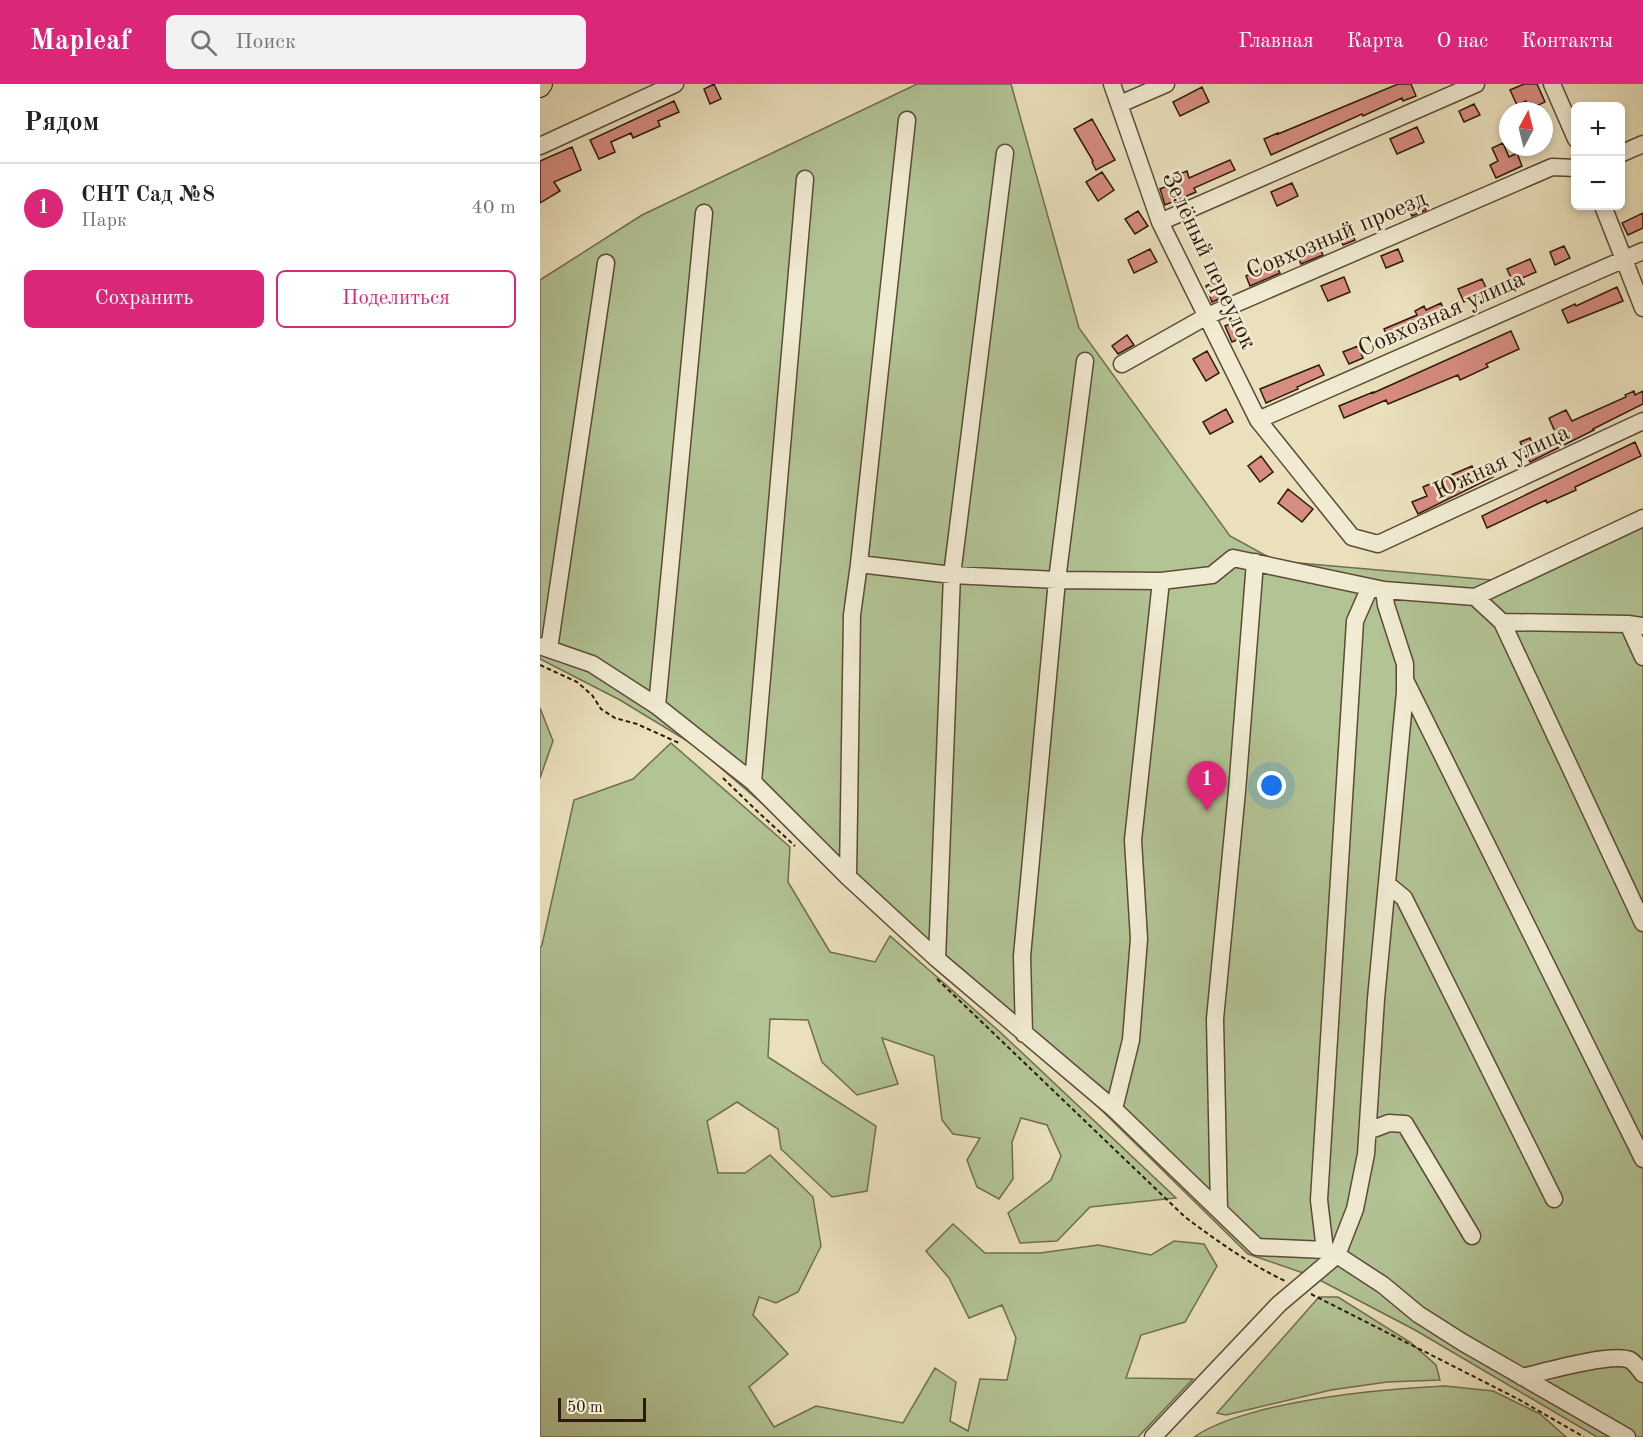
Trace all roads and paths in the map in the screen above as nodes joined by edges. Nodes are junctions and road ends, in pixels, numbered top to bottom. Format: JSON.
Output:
{"nodes":[{"id":1,"x":675,"y":84,"type":"edge"},
{"id":2,"x":1112,"y":84,"type":"edge"},
{"id":3,"x":1166,"y":84,"type":"edge"},
{"id":4,"x":1476,"y":84,"type":"edge"},
{"id":5,"x":1552,"y":84,"type":"edge"},
{"id":6,"x":1120,"y":104,"type":"junction"},
{"id":7,"x":907,"y":120,"type":"dead end"},
{"id":8,"x":1571,"y":129,"type":"edge"},
{"id":9,"x":1643,"y":144,"type":"edge"},
{"id":10,"x":540,"y":146,"type":"edge"},
{"id":11,"x":1625,"y":152,"type":"edge"},
{"id":12,"x":1005,"y":153,"type":"dead end"},
{"id":13,"x":1571,"y":168,"type":"edge"},
{"id":14,"x":805,"y":179,"type":"dead end"},
{"id":15,"x":1605,"y":210,"type":"edge"},
{"id":16,"x":704,"y":213,"type":"dead end"},
{"id":17,"x":1160,"y":222,"type":"junction"},
{"id":18,"x":1643,"y":251,"type":"edge"},
{"id":19,"x":1624,"y":259,"type":"junction"},
{"id":20,"x":606,"y":263,"type":"dead end"},
{"id":21,"x":1643,"y":308,"type":"edge"},
{"id":22,"x":1207,"y":316,"type":"junction"},
{"id":23,"x":1085,"y":361,"type":"dead end"},
{"id":24,"x":1122,"y":364,"type":"dead end"},
{"id":25,"x":1258,"y":420,"type":"junction"},
{"id":26,"x":1643,"y":421,"type":"edge"},
{"id":27,"x":1643,"y":518,"type":"edge"},
{"id":28,"x":1378,"y":544,"type":"joint"},
{"id":29,"x":1255,"y":562,"type":"junction"},
{"id":30,"x":859,"y":564,"type":"junction"},
{"id":31,"x":952,"y":575,"type":"junction"},
{"id":32,"x":1057,"y":580,"type":"junction"},
{"id":33,"x":1161,"y":581,"type":"junction"},
{"id":34,"x":1377,"y":588,"type":"junction"},
{"id":35,"x":1475,"y":597,"type":"junction"},
{"id":36,"x":1502,"y":622,"type":"junction"},
{"id":37,"x":1635,"y":625,"type":"edge"},
{"id":38,"x":544,"y":648,"type":"edge"},
{"id":39,"x":1643,"y":657,"type":"edge"},
{"id":40,"x":1405,"y":678,"type":"junction"},
{"id":41,"x":657,"y":706,"type":"junction"},
{"id":42,"x":753,"y":782,"type":"junction"},
{"id":43,"x":848,"y":877,"type":"junction"},
{"id":44,"x":1387,"y":884,"type":"junction"},
{"id":45,"x":1643,"y":923,"type":"edge"},
{"id":46,"x":937,"y":959,"type":"junction"},
{"id":47,"x":1024,"y":1034,"type":"junction"},
{"id":48,"x":1114,"y":1109,"type":"junction"},
{"id":49,"x":1368,"y":1131,"type":"junction"},
{"id":50,"x":1643,"y":1159,"type":"edge"},
{"id":51,"x":1554,"y":1199,"type":"dead end"},
{"id":52,"x":1220,"y":1210,"type":"junction"},
{"id":53,"x":1472,"y":1236,"type":"dead end"},
{"id":54,"x":1331,"y":1252,"type":"junction"},
{"id":55,"x":1643,"y":1374,"type":"edge"},
{"id":56,"x":1522,"y":1377,"type":"junction"},
{"id":57,"x":1153,"y":1437,"type":"edge"},
{"id":58,"x":1627,"y":1437,"type":"edge"}],
"edges":[{"from":1,"to":10,"type":"street"},
{"from":2,"to":6,"type":"street","name":"Зелёный переулок"},
{"from":3,"to":6,"type":"street"},
{"from":4,"to":17,"type":"street"},
{"from":5,"to":8,"type":"street"},
{"from":6,"to":17,"type":"street","name":"Зелёный переулок"},
{"from":7,"to":30,"type":"street"},
{"from":9,"to":11,"type":"street"},
{"from":12,"to":31,"type":"street"},
{"from":13,"to":22,"type":"street","name":"Совхозный проезд"},
{"from":14,"to":42,"type":"street"},
{"from":15,"to":19,"type":"street"},
{"from":16,"to":41,"type":"street"},
{"from":17,"to":22,"type":"street","name":"Зелёный переулок"},
{"from":18,"to":19,"type":"street","name":"Совхозная улица"},
{"from":19,"to":21,"type":"street"},
{"from":19,"to":25,"type":"street","name":"Совхозная улица"},
{"from":20,"to":38,"type":"street"},
{"from":22,"to":24,"type":"street","name":"Совхозный проезд"},
{"from":22,"to":25,"type":"street","name":"Зелёный переулок"},
{"from":23,"to":32,"type":"street"},
{"from":25,"to":28,"type":"street","name":"Зелёный переулок"},
{"from":26,"to":28,"type":"street","name":"Южная улица"},
{"from":27,"to":35,"type":"street"},
{"from":29,"to":33,"type":"street"},
{"from":29,"to":34,"type":"street"},
{"from":29,"to":52,"type":"street"},
{"from":30,"to":31,"type":"street"},
{"from":30,"to":43,"type":"street"},
{"from":31,"to":32,"type":"street"},
{"from":31,"to":46,"type":"street"},
{"from":32,"to":33,"type":"street"},
{"from":32,"to":47,"type":"street"},
{"from":33,"to":48,"type":"street"},
{"from":34,"to":35,"type":"street"},
{"from":34,"to":40,"type":"street"},
{"from":34,"to":54,"type":"street"},
{"from":35,"to":36,"type":"street"},
{"from":36,"to":37,"type":"street"},
{"from":36,"to":45,"type":"street"},
{"from":37,"to":39,"type":"street"},
{"from":38,"to":41,"type":"street"},
{"from":40,"to":44,"type":"street"},
{"from":40,"to":50,"type":"street"},
{"from":41,"to":42,"type":"street"},
{"from":42,"to":43,"type":"street"},
{"from":43,"to":46,"type":"street"},
{"from":44,"to":49,"type":"street"},
{"from":44,"to":51,"type":"street"},
{"from":46,"to":47,"type":"street"},
{"from":47,"to":48,"type":"street"},
{"from":48,"to":52,"type":"street"},
{"from":49,"to":53,"type":"street"},
{"from":49,"to":54,"type":"street"},
{"from":52,"to":54,"type":"street"},
{"from":54,"to":56,"type":"street"},
{"from":54,"to":57,"type":"street"},
{"from":55,"to":56,"type":"street"},
{"from":56,"to":58,"type":"street"}]}
